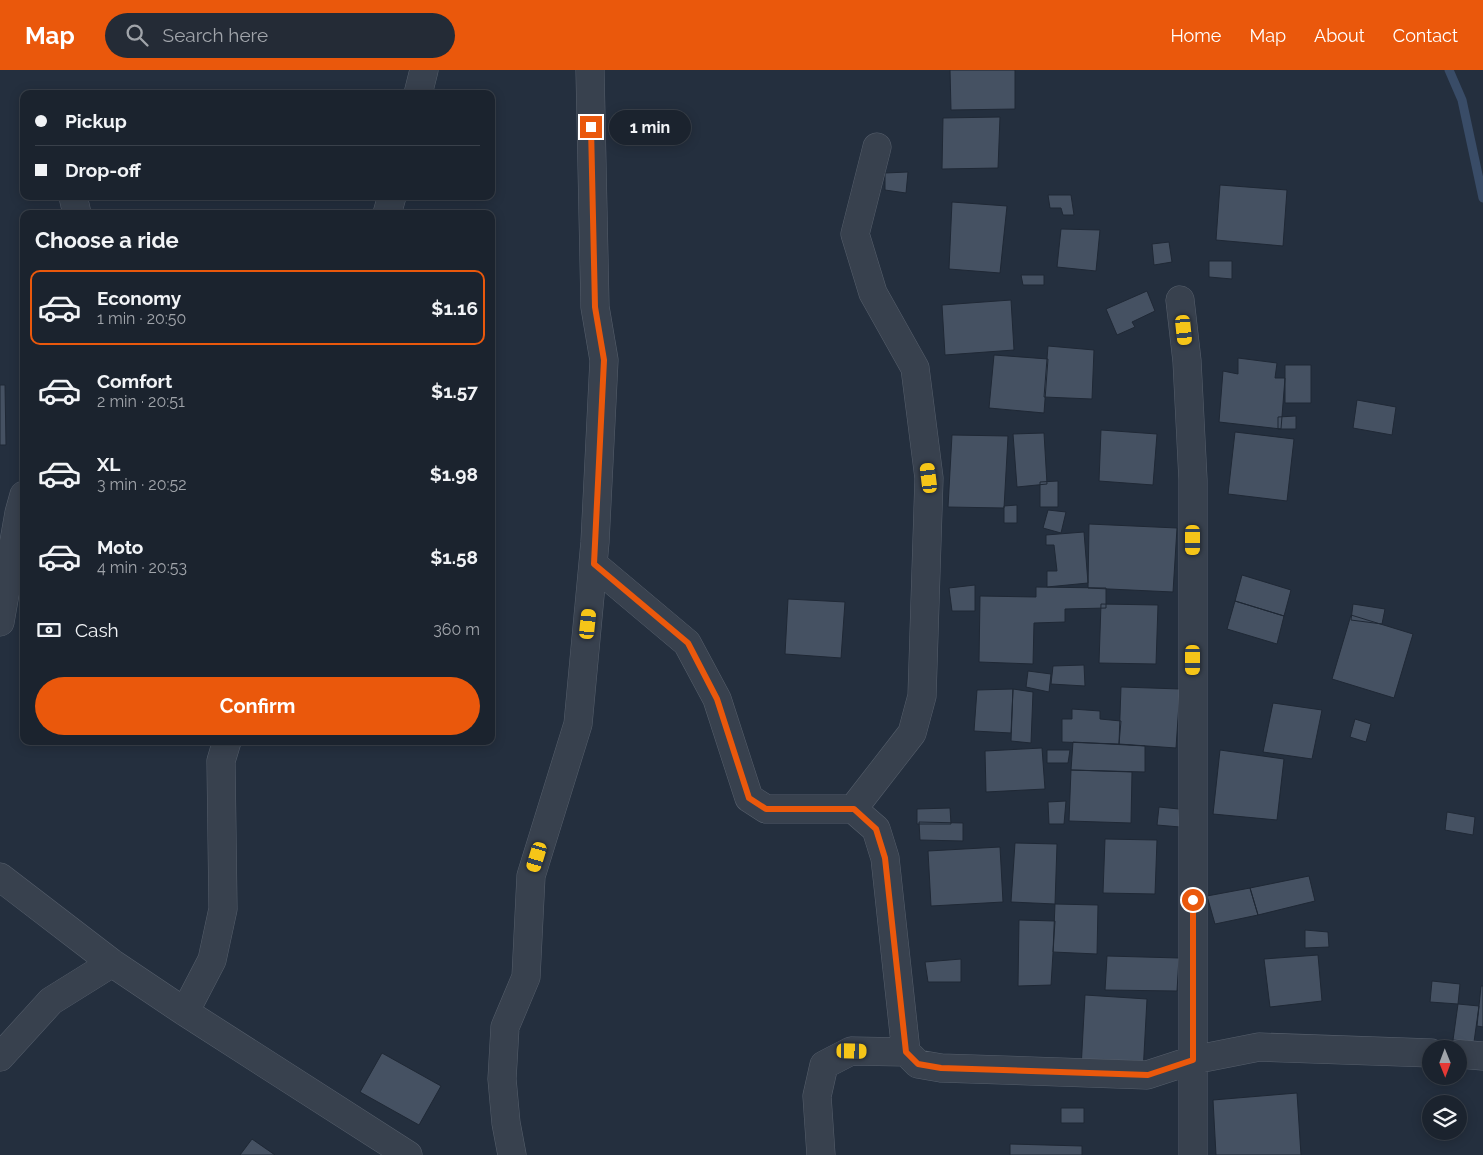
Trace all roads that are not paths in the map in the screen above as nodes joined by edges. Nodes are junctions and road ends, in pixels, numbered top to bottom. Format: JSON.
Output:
{"nodes":[{"id":1,"x":424,"y":70,"type":"edge"},
{"id":2,"x":590,"y":70,"type":"edge"},
{"id":3,"x":419,"y":90,"type":"edge"},
{"id":4,"x":877,"y":147,"type":"dead end"},
{"id":5,"x":1180,"y":300,"type":"dead end"},
{"id":6,"x":20,"y":509,"type":"edge"},
{"id":7,"x":594,"y":564,"type":"junction"},
{"id":8,"x":0,"y":622,"type":"edge"},
{"id":9,"x":226,"y":745,"type":"edge"},
{"id":10,"x":854,"y":809,"type":"junction"},
{"id":11,"x":0,"y":877,"type":"edge"},
{"id":12,"x":112,"y":963,"type":"junction"},
{"id":13,"x":185,"y":1012,"type":"junction"},
{"id":14,"x":906,"y":1052,"type":"junction"},
{"id":15,"x":1422,"y":1053,"type":"edge"},
{"id":16,"x":1468,"y":1055,"type":"edge"},
{"id":17,"x":0,"y":1056,"type":"edge"},
{"id":18,"x":1483,"y":1056,"type":"edge"},
{"id":19,"x":1193,"y":1060,"type":"junction"},
{"id":20,"x":408,"y":1155,"type":"edge"},
{"id":21,"x":512,"y":1155,"type":"edge"},
{"id":22,"x":821,"y":1155,"type":"edge"},
{"id":23,"x":1193,"y":1155,"type":"edge"}],
"edges":[{"from":1,"to":3,"type":"street"},
{"from":2,"to":7,"type":"street"},
{"from":4,"to":10,"type":"street"},
{"from":5,"to":19,"type":"street"},
{"from":6,"to":8,"type":"street"},
{"from":7,"to":10,"type":"street"},
{"from":7,"to":21,"type":"street"},
{"from":9,"to":13,"type":"street"},
{"from":10,"to":14,"type":"street"},
{"from":11,"to":12,"type":"street"},
{"from":12,"to":13,"type":"street"},
{"from":12,"to":17,"type":"street"},
{"from":13,"to":20,"type":"street"},
{"from":14,"to":19,"type":"street"},
{"from":14,"to":22,"type":"street"},
{"from":15,"to":19,"type":"street"},
{"from":16,"to":18,"type":"street"},
{"from":19,"to":23,"type":"street"}]}
